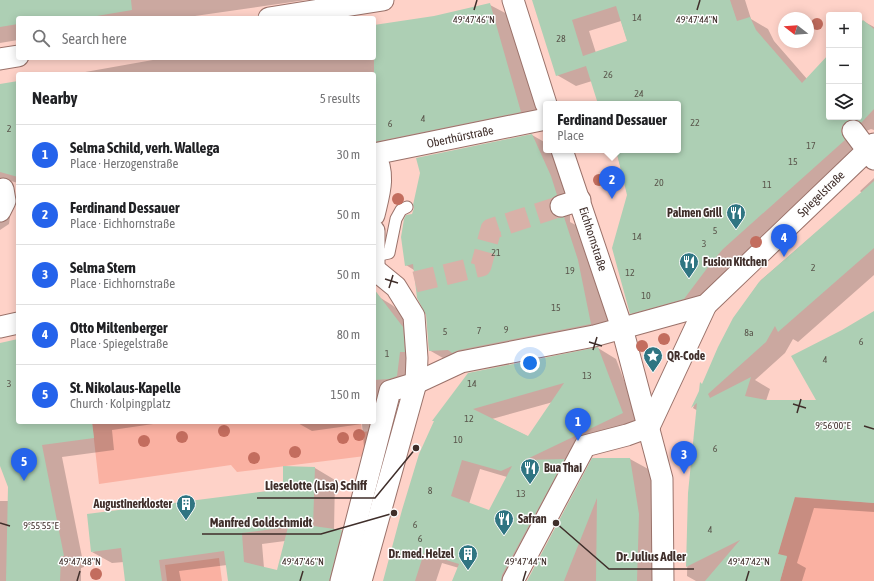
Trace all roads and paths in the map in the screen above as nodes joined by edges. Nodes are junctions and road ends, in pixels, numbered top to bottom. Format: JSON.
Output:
{"nodes":[{"id":1,"x":383,"y":0,"type":"edge"},
{"id":2,"x":513,"y":0,"type":"edge"},
{"id":3,"x":282,"y":16,"type":"edge"},
{"id":4,"x":16,"y":56,"type":"edge"},
{"id":5,"x":0,"y":59,"type":"edge"},
{"id":6,"x":545,"y":101,"type":"edge"},
{"id":7,"x":543,"y":120,"type":"edge"},
{"id":8,"x":853,"y":131,"type":"dead end"},
{"id":9,"x":872,"y":151,"type":"edge"},
{"id":10,"x":562,"y":153,"type":"edge"},
{"id":11,"x":376,"y":154,"type":"edge"},
{"id":12,"x":376,"y":158,"type":"edge"},
{"id":13,"x":7,"y":188,"type":"edge"},
{"id":14,"x":376,"y":205,"type":"edge"},
{"id":15,"x":407,"y":207,"type":"dead end"},
{"id":16,"x":0,"y":211,"type":"edge"},
{"id":17,"x":376,"y":263,"type":"edge"},
{"id":18,"x":376,"y":266,"type":"edge"},
{"id":19,"x":706,"y":305,"type":"junction"},
{"id":20,"x":16,"y":323,"type":"edge"},
{"id":21,"x":0,"y":327,"type":"edge"},
{"id":22,"x":622,"y":328,"type":"junction"},
{"id":23,"x":416,"y":383,"type":"junction"},
{"id":24,"x":648,"y":426,"type":"junction"},
{"id":25,"x":360,"y":525,"type":"junction"},
{"id":26,"x":341,"y":581,"type":"edge"},
{"id":27,"x":361,"y":581,"type":"edge"},
{"id":28,"x":513,"y":581,"type":"edge"},
{"id":29,"x":663,"y":581,"type":"edge"}],
"edges":[{"from":1,"to":3,"type":"street"},
{"from":2,"to":6,"type":"street"},
{"from":4,"to":5,"type":"street"},
{"from":7,"to":11,"type":"street","name":"Oberthürstraße"},
{"from":8,"to":9,"type":"street","name":"Spiegelstraße"},
{"from":9,"to":19,"type":"street","name":"Spiegelstraße"},
{"from":10,"to":22,"type":"street","name":"Eichhornstraße"},
{"from":12,"to":14,"type":"street"},
{"from":13,"to":16,"type":"street"},
{"from":15,"to":17,"type":"lane"},
{"from":18,"to":23,"type":"street"},
{"from":19,"to":22,"type":"street"},
{"from":19,"to":24,"type":"street"},
{"from":20,"to":21,"type":"street"},
{"from":22,"to":23,"type":"street"},
{"from":22,"to":24,"type":"street","name":"Eichhornstraße"},
{"from":23,"to":25,"type":"street"},
{"from":23,"to":25,"type":"street"},
{"from":24,"to":28,"type":"street"},
{"from":24,"to":29,"type":"street","name":"Eichhornstraße"},
{"from":25,"to":26,"type":"street"},
{"from":25,"to":27,"type":"street"}]}
